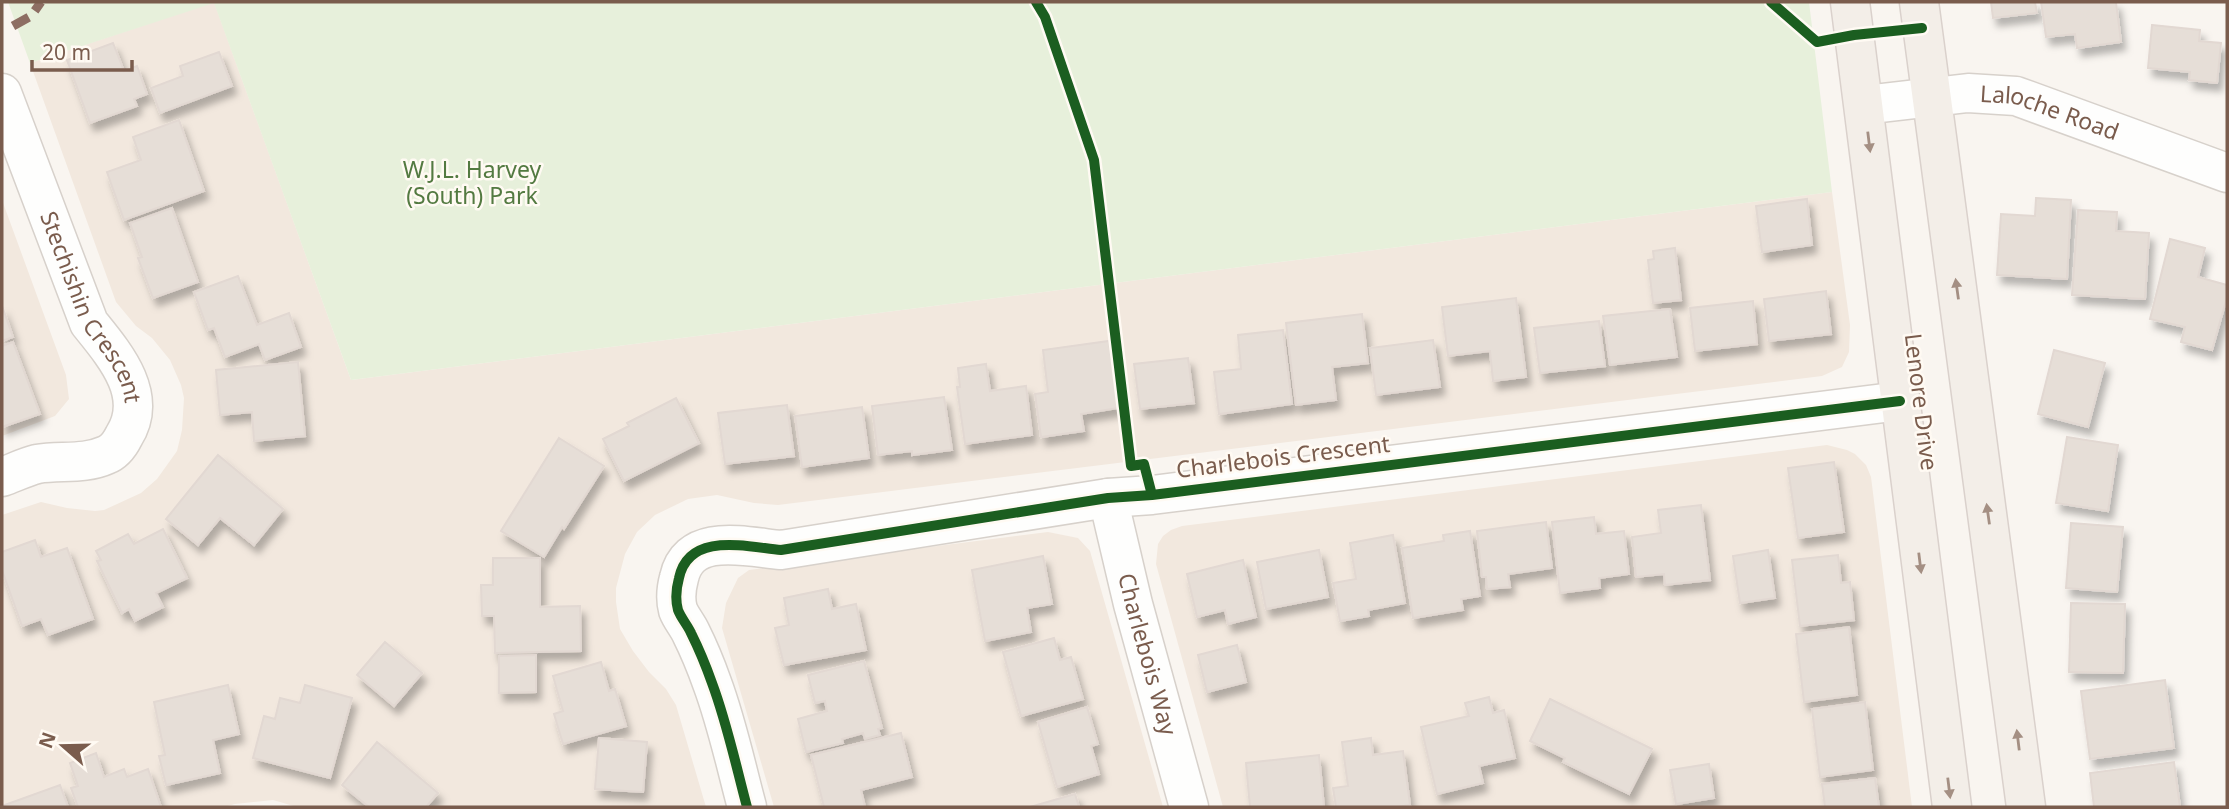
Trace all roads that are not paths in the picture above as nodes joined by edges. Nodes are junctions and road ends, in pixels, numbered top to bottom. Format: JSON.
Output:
{"nodes":[{"id":1,"x":1850,"y":2,"type":"edge"},
{"id":2,"x":1919,"y":2,"type":"edge"},
{"id":3,"x":2,"y":93,"type":"edge"},
{"id":4,"x":1930,"y":97,"type":"junction"},
{"id":5,"x":1864,"y":105,"type":"junction"},
{"id":6,"x":2227,"y":173,"type":"edge"},
{"id":7,"x":1900,"y":401,"type":"junction"},
{"id":8,"x":2,"y":477,"type":"edge"},
{"id":9,"x":1108,"y":498,"type":"junction"},
{"id":10,"x":747,"y":807,"type":"edge"},
{"id":11,"x":1189,"y":807,"type":"edge"},
{"id":12,"x":1952,"y":807,"type":"edge"},
{"id":13,"x":2026,"y":807,"type":"edge"}],
"edges":[{"from":1,"to":5,"type":"main road","name":"Lenore Drive"},
{"from":2,"to":4,"type":"main road"},
{"from":3,"to":8,"type":"street","name":"Stechishin Crescent"},
{"from":4,"to":5,"type":"street","name":"Laloche Road"},
{"from":4,"to":6,"type":"street","name":"Laloche Road"},
{"from":13,"to":4,"type":"main road","one_way":true},
{"from":5,"to":7,"type":"main road","name":"Lenore Drive","one_way":true},
{"from":7,"to":9,"type":"street","name":"Charlebois Crescent"},
{"from":7,"to":12,"type":"main road","name":"Lenore Drive","one_way":true},
{"from":9,"to":10,"type":"street","name":"Charlebois Crescent"},
{"from":9,"to":11,"type":"street","name":"Charlebois Way"}]}
